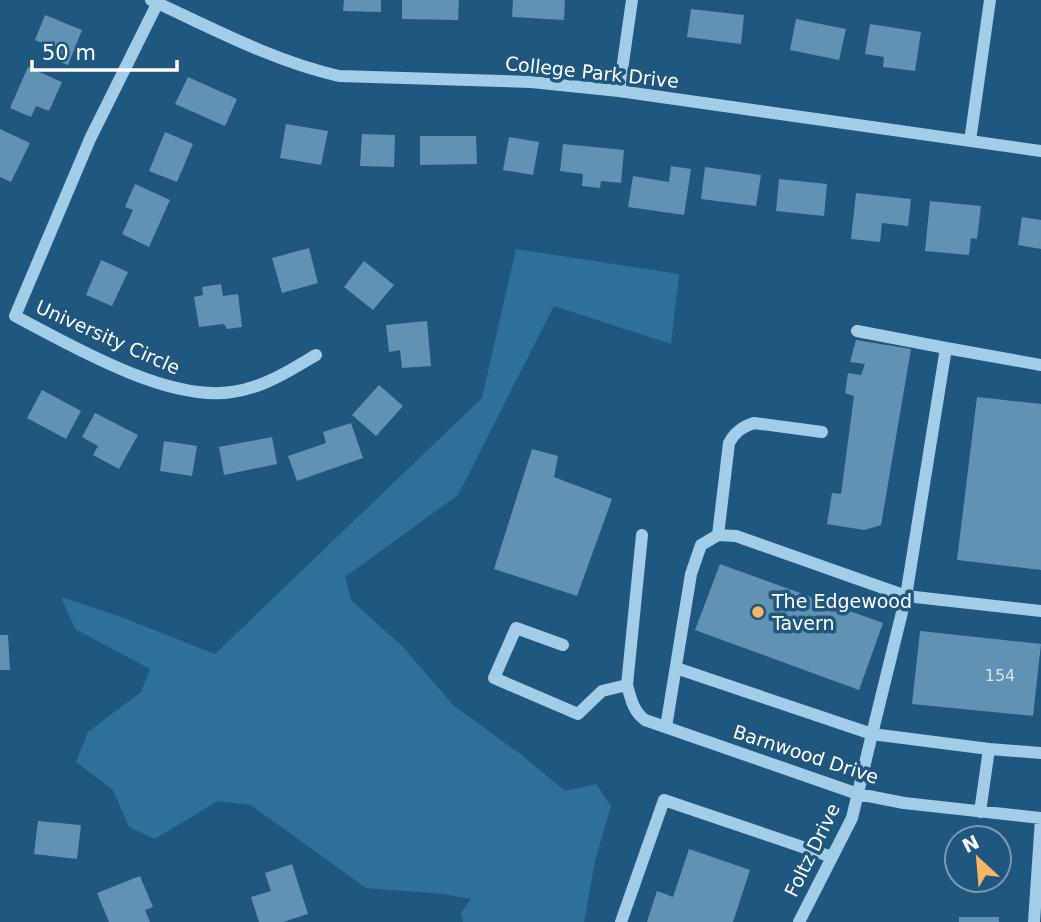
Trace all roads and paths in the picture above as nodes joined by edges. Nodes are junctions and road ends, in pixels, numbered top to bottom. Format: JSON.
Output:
{"nodes":[{"id":1,"x":632,"y":0,"type":"edge"},
{"id":2,"x":990,"y":0,"type":"edge"},
{"id":3,"x":156,"y":1,"type":"edge"},
{"id":4,"x":619,"y":91,"type":"junction"},
{"id":5,"x":970,"y":141,"type":"junction"},
{"id":6,"x":1041,"y":151,"type":"edge"},
{"id":7,"x":857,"y":331,"type":"dead end"},
{"id":8,"x":946,"y":348,"type":"junction"},
{"id":9,"x":316,"y":355,"type":"dead end"},
{"id":10,"x":1041,"y":365,"type":"edge"},
{"id":11,"x":822,"y":432,"type":"dead end"},
{"id":12,"x":642,"y":535,"type":"dead end"},
{"id":13,"x":718,"y":535,"type":"junction"},
{"id":14,"x":906,"y":596,"type":"junction"},
{"id":15,"x":1041,"y":611,"type":"edge"},
{"id":16,"x":563,"y":645,"type":"dead end"},
{"id":17,"x":676,"y":668,"type":"junction"},
{"id":18,"x":627,"y":685,"type":"junction"},
{"id":19,"x":666,"y":727,"type":"junction"},
{"id":20,"x":872,"y":734,"type":"junction"},
{"id":21,"x":989,"y":749,"type":"junction"},
{"id":22,"x":1041,"y":753,"type":"edge"},
{"id":23,"x":858,"y":794,"type":"junction"},
{"id":24,"x":981,"y":812,"type":"junction"},
{"id":25,"x":1041,"y":819,"type":"edge"},
{"id":26,"x":832,"y":857,"type":"junction"},
{"id":27,"x":621,"y":922,"type":"edge"},
{"id":28,"x":799,"y":922,"type":"edge"},
{"id":29,"x":1034,"y":922,"type":"edge"}],
"edges":[{"from":1,"to":4,"type":"street"},
{"from":2,"to":5,"type":"street"},
{"from":3,"to":4,"type":"street","name":"College Park Drive"},
{"from":3,"to":9,"type":"street","name":"University Circle"},
{"from":4,"to":5,"type":"street","name":"College Park Drive"},
{"from":5,"to":6,"type":"street","name":"College Park Drive"},
{"from":7,"to":8,"type":"street"},
{"from":8,"to":10,"type":"street"},
{"from":8,"to":14,"type":"street","name":"Foltz Drive"},
{"from":11,"to":13,"type":"street"},
{"from":12,"to":18,"type":"street"},
{"from":13,"to":14,"type":"street"},
{"from":13,"to":17,"type":"street"},
{"from":14,"to":15,"type":"street"},
{"from":14,"to":20,"type":"street","name":"Foltz Drive"},
{"from":16,"to":18,"type":"street"},
{"from":17,"to":19,"type":"street"},
{"from":17,"to":20,"type":"street"},
{"from":18,"to":19,"type":"street","name":"Barnwood Drive"},
{"from":19,"to":23,"type":"street","name":"Barnwood Drive"},
{"from":20,"to":21,"type":"street"},
{"from":20,"to":23,"type":"street","name":"Foltz Drive"},
{"from":21,"to":22,"type":"street"},
{"from":21,"to":24,"type":"street"},
{"from":23,"to":24,"type":"street","name":"Barnwood Drive"},
{"from":23,"to":26,"type":"street","name":"Foltz Drive"},
{"from":24,"to":25,"type":"street","name":"Barnwood Drive"},
{"from":25,"to":29,"type":"street"},
{"from":26,"to":27,"type":"street"},
{"from":26,"to":28,"type":"street","name":"Foltz Drive"}]}
